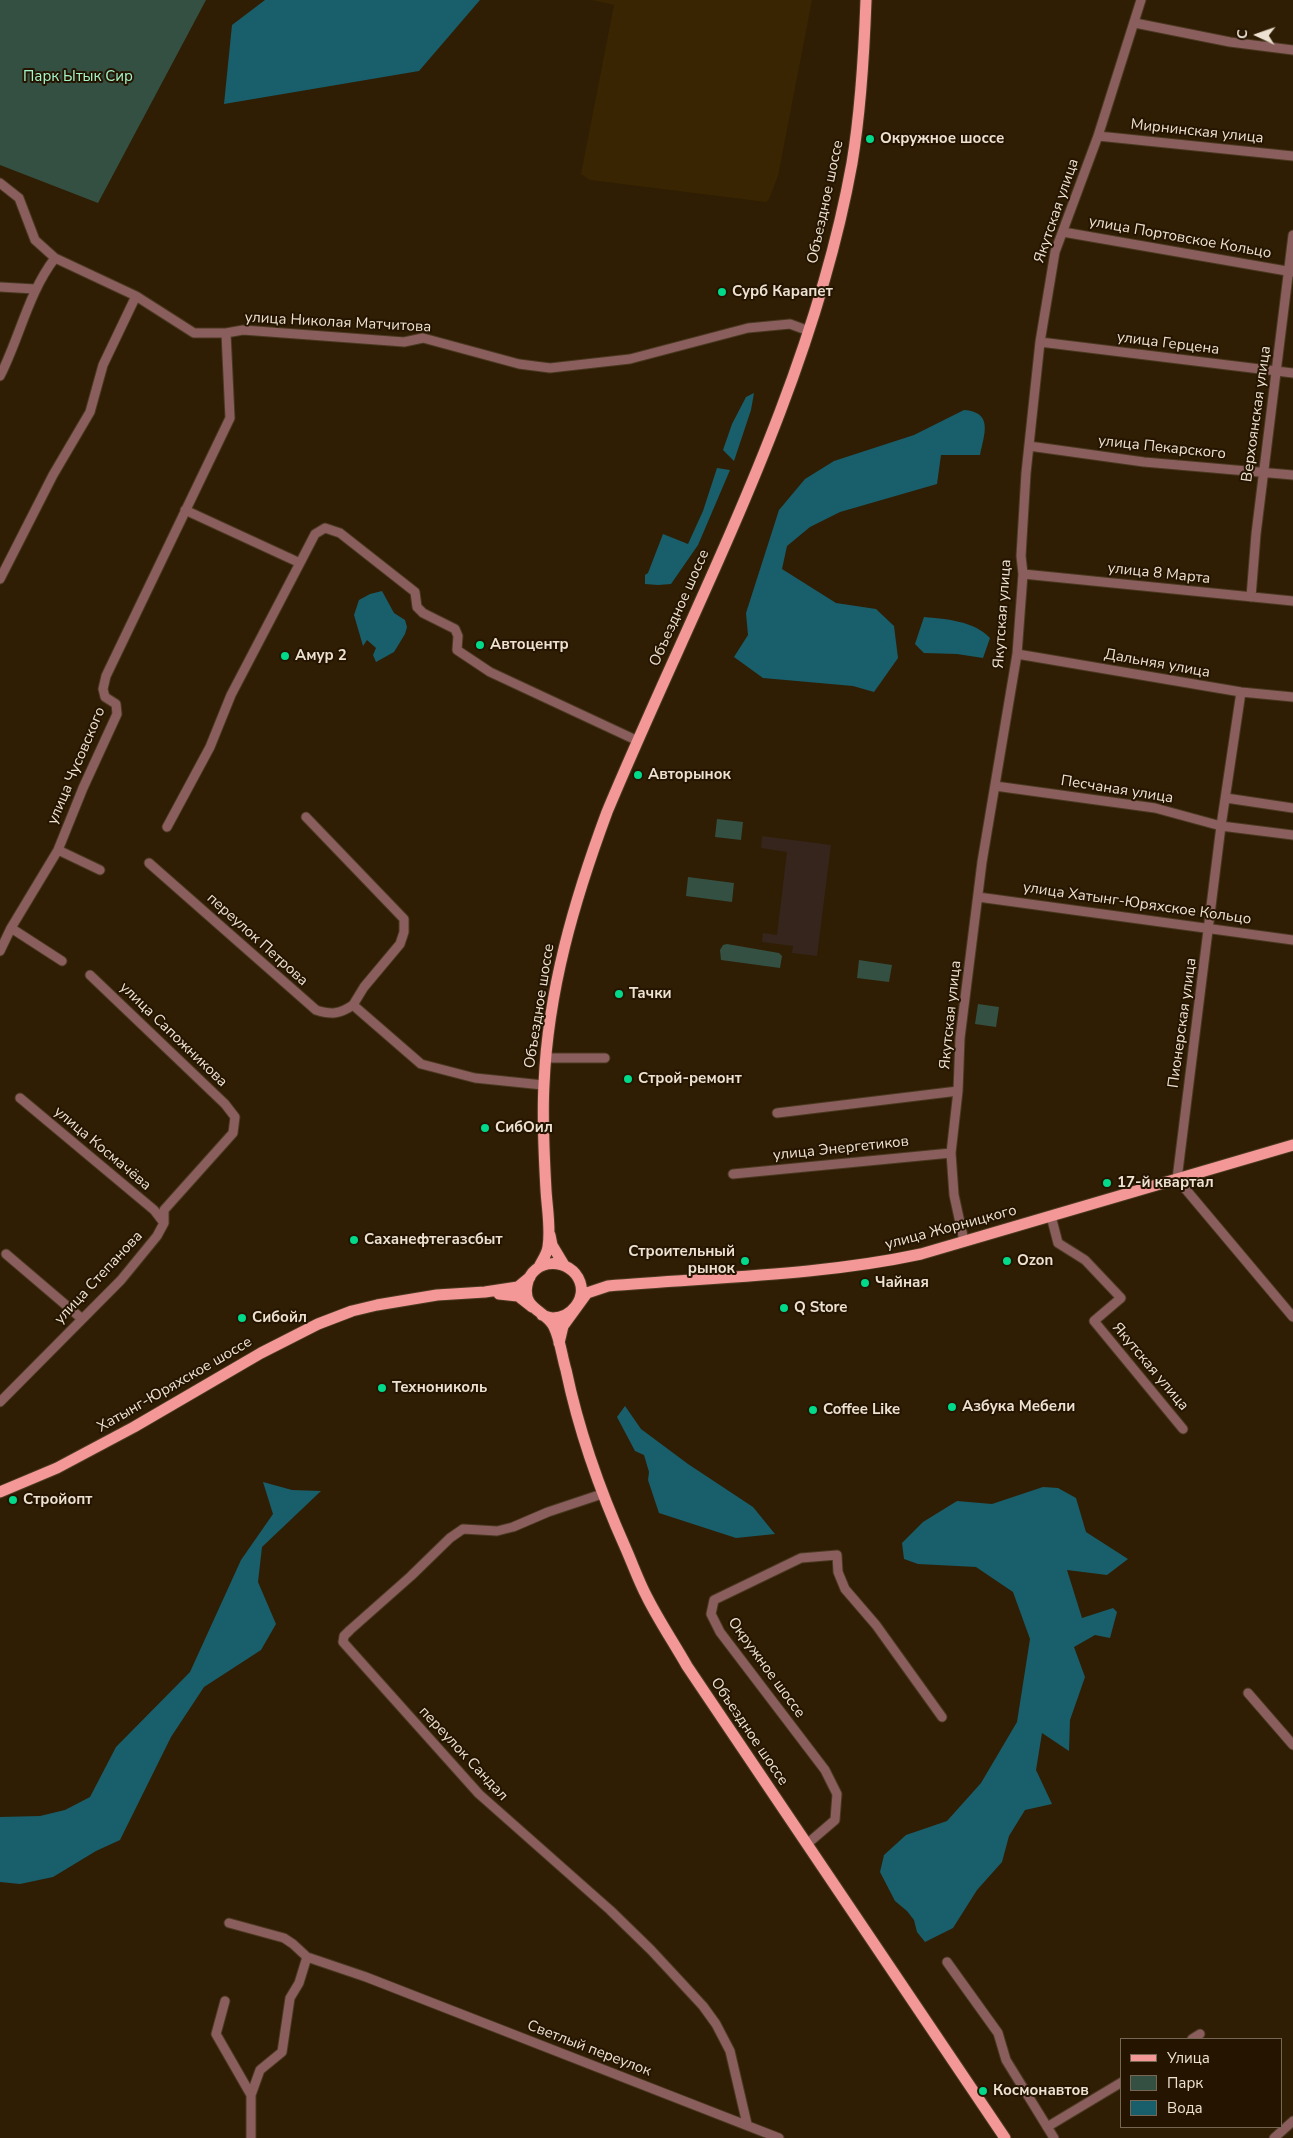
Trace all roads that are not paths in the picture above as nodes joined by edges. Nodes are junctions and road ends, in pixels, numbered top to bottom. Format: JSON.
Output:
{"nodes":[{"id":1,"x":866,"y":0,"type":"edge"},
{"id":2,"x":1142,"y":0,"type":"edge"},
{"id":3,"x":1135,"y":23,"type":"junction"},
{"id":4,"x":1293,"y":50,"type":"edge"},
{"id":5,"x":1098,"y":136,"type":"junction"},
{"id":6,"x":1293,"y":156,"type":"edge"},
{"id":7,"x":0,"y":183,"type":"edge"},
{"id":8,"x":1063,"y":232,"type":"junction"},
{"id":9,"x":1293,"y":235,"type":"edge"},
{"id":10,"x":55,"y":258,"type":"junction"},
{"id":11,"x":1291,"y":271,"type":"edge"},
{"id":12,"x":0,"y":287,"type":"edge"},
{"id":13,"x":35,"y":289,"type":"junction"},
{"id":14,"x":136,"y":296,"type":"junction"},
{"id":15,"x":809,"y":331,"type":"junction"},
{"id":16,"x":226,"y":334,"type":"junction"},
{"id":17,"x":1040,"y":342,"type":"junction"},
{"id":18,"x":1278,"y":371,"type":"junction"},
{"id":19,"x":1293,"y":373,"type":"edge"},
{"id":20,"x":0,"y":376,"type":"edge"},
{"id":21,"x":1029,"y":446,"type":"junction"},
{"id":22,"x":1263,"y":471,"type":"junction"},
{"id":23,"x":1293,"y":475,"type":"edge"},
{"id":24,"x":185,"y":510,"type":"junction"},
{"id":25,"x":300,"y":563,"type":"junction"},
{"id":26,"x":1023,"y":574,"type":"junction"},
{"id":27,"x":0,"y":579,"type":"edge"},
{"id":28,"x":1251,"y":597,"type":"junction"},
{"id":29,"x":1293,"y":601,"type":"edge"},
{"id":30,"x":1017,"y":654,"type":"junction"},
{"id":31,"x":1241,"y":692,"type":"junction"},
{"id":32,"x":1293,"y":697,"type":"edge"},
{"id":33,"x":638,"y":741,"type":"junction"},
{"id":34,"x":994,"y":786,"type":"junction"},
{"id":35,"x":1226,"y":798,"type":"junction"},
{"id":36,"x":1293,"y":808,"type":"edge"},
{"id":37,"x":306,"y":818,"type":"dead end"},
{"id":38,"x":1222,"y":826,"type":"junction"},
{"id":39,"x":167,"y":827,"type":"dead end"},
{"id":40,"x":1293,"y":835,"type":"edge"},
{"id":41,"x":58,"y":850,"type":"junction"},
{"id":42,"x":149,"y":863,"type":"dead end"},
{"id":43,"x":100,"y":870,"type":"dead end"},
{"id":44,"x":978,"y":897,"type":"junction"},
{"id":45,"x":11,"y":928,"type":"junction"},
{"id":46,"x":1209,"y":928,"type":"junction"},
{"id":47,"x":1293,"y":940,"type":"edge"},
{"id":48,"x":0,"y":951,"type":"edge"},
{"id":49,"x":62,"y":961,"type":"dead end"},
{"id":50,"x":90,"y":975,"type":"dead end"},
{"id":51,"x":353,"y":1005,"type":"junction"},
{"id":52,"x":546,"y":1058,"type":"junction"},
{"id":53,"x":605,"y":1058,"type":"dead end"},
{"id":54,"x":544,"y":1085,"type":"junction"},
{"id":55,"x":958,"y":1091,"type":"junction"},
{"id":56,"x":20,"y":1098,"type":"dead end"},
{"id":57,"x":777,"y":1113,"type":"dead end"},
{"id":58,"x":235,"y":1117,"type":"joint"},
{"id":59,"x":1293,"y":1145,"type":"edge"},
{"id":60,"x":951,"y":1153,"type":"junction"},
{"id":61,"x":733,"y":1174,"type":"dead end"},
{"id":62,"x":1177,"y":1179,"type":"junction"},
{"id":63,"x":1051,"y":1216,"type":"junction"},
{"id":64,"x":164,"y":1223,"type":"junction"},
{"id":65,"x":549,"y":1229,"type":"junction"},
{"id":66,"x":964,"y":1241,"type":"junction"},
{"id":67,"x":6,"y":1254,"type":"dead end"},
{"id":68,"x":539,"y":1267,"type":"junction"},
{"id":69,"x":568,"y":1267,"type":"junction"},
{"id":70,"x":530,"y":1277,"type":"junction"},
{"id":71,"x":608,"y":1286,"type":"junction"},
{"id":72,"x":485,"y":1292,"type":"junction"},
{"id":73,"x":576,"y":1307,"type":"junction"},
{"id":74,"x":532,"y":1308,"type":"junction"},
{"id":75,"x":542,"y":1315,"type":"junction"},
{"id":76,"x":1293,"y":1317,"type":"edge"},
{"id":77,"x":81,"y":1318,"type":"junction"},
{"id":78,"x":559,"y":1344,"type":"junction"},
{"id":79,"x":0,"y":1402,"type":"edge"},
{"id":80,"x":1183,"y":1429,"type":"dead end"},
{"id":81,"x":0,"y":1492,"type":"edge"},
{"id":82,"x":602,"y":1494,"type":"junction"},
{"id":83,"x":1248,"y":1693,"type":"dead end"},
{"id":84,"x":942,"y":1717,"type":"dead end"},
{"id":85,"x":1293,"y":1745,"type":"edge"},
{"id":86,"x":807,"y":1844,"type":"junction"},
{"id":87,"x":229,"y":1922,"type":"dead end"},
{"id":88,"x":307,"y":1957,"type":"junction"},
{"id":89,"x":947,"y":1962,"type":"dead end"},
{"id":90,"x":225,"y":2001,"type":"dead end"},
{"id":91,"x":1200,"y":2034,"type":"dead end"},
{"id":92,"x":1194,"y":2038,"type":"edge"},
{"id":93,"x":1120,"y":2083,"type":"edge"},
{"id":94,"x":251,"y":2095,"type":"junction"},
{"id":95,"x":1293,"y":2121,"type":"edge"},
{"id":96,"x":747,"y":2124,"type":"junction"},
{"id":97,"x":1047,"y":2127,"type":"junction"},
{"id":98,"x":251,"y":2138,"type":"edge"},
{"id":99,"x":779,"y":2138,"type":"edge"},
{"id":100,"x":1005,"y":2138,"type":"edge"},
{"id":101,"x":1054,"y":2138,"type":"edge"},
{"id":102,"x":1274,"y":2138,"type":"edge"}],
"edges":[{"from":1,"to":15,"type":"main road","name":"Объездное шоссе"},
{"from":2,"to":3,"type":"street","name":"Якутская улица"},
{"from":3,"to":4,"type":"street"},
{"from":3,"to":5,"type":"street","name":"Якутская улица"},
{"from":5,"to":6,"type":"street","name":"Мирнинская улица"},
{"from":5,"to":8,"type":"street","name":"Якутская улица"},
{"from":7,"to":10,"type":"street","name":"улица Николая Матчитова"},
{"from":8,"to":11,"type":"street","name":"улица Портовское Кольцо"},
{"from":8,"to":17,"type":"street","name":"Якутская улица"},
{"from":9,"to":11,"type":"street","name":"Верхоянская улица"},
{"from":10,"to":13,"type":"street"},
{"from":10,"to":14,"type":"street","name":"улица Николая Матчитова"},
{"from":11,"to":18,"type":"street","name":"Верхоянская улица"},
{"from":12,"to":13,"type":"street"},
{"from":13,"to":20,"type":"street"},
{"from":14,"to":16,"type":"street","name":"улица Николая Матчитова"},
{"from":14,"to":27,"type":"street"},
{"from":15,"to":16,"type":"street","name":"улица Николая Матчитова"},
{"from":15,"to":33,"type":"main road","name":"Объездное шоссе"},
{"from":16,"to":24,"type":"street","name":"улица Чусовского"},
{"from":17,"to":18,"type":"street","name":"улица Герцена"},
{"from":17,"to":21,"type":"street","name":"Якутская улица"},
{"from":18,"to":19,"type":"street","name":"улица Герцена"},
{"from":18,"to":22,"type":"street","name":"Верхоянская улица"},
{"from":21,"to":22,"type":"street","name":"улица Пекарского"},
{"from":21,"to":26,"type":"street","name":"Якутская улица"},
{"from":22,"to":23,"type":"street","name":"улица Пекарского"},
{"from":22,"to":28,"type":"street","name":"Верхоянская улица"},
{"from":24,"to":25,"type":"street"},
{"from":24,"to":41,"type":"street","name":"улица Чусовского"},
{"from":25,"to":33,"type":"street"},
{"from":25,"to":39,"type":"street"},
{"from":26,"to":28,"type":"street","name":"улица 8 Марта"},
{"from":26,"to":30,"type":"street","name":"Якутская улица"},
{"from":28,"to":29,"type":"street","name":"улица 8 Марта"},
{"from":30,"to":31,"type":"street","name":"Дальняя улица"},
{"from":30,"to":34,"type":"street","name":"Якутская улица"},
{"from":31,"to":32,"type":"street","name":"Дальняя улица"},
{"from":31,"to":35,"type":"street","name":"Пионерская улица"},
{"from":33,"to":52,"type":"main road","name":"Объездное шоссе"},
{"from":34,"to":38,"type":"street","name":"Песчаная улица"},
{"from":34,"to":44,"type":"street","name":"Якутская улица"},
{"from":35,"to":36,"type":"street"},
{"from":35,"to":38,"type":"street","name":"Пионерская улица"},
{"from":37,"to":51,"type":"street"},
{"from":38,"to":40,"type":"street","name":"Песчаная улица"},
{"from":38,"to":46,"type":"street","name":"Пионерская улица"},
{"from":41,"to":43,"type":"street"},
{"from":41,"to":45,"type":"street","name":"улица Чусовского"},
{"from":42,"to":51,"type":"street","name":"переулок Петрова"},
{"from":44,"to":46,"type":"street","name":"улица Хатынг-Юряхское Кольцо"},
{"from":44,"to":55,"type":"street","name":"Якутская улица"},
{"from":45,"to":48,"type":"street","name":"улица Чусовского"},
{"from":45,"to":49,"type":"street"},
{"from":46,"to":47,"type":"street","name":"улица Хатынг-Юряхское Кольцо"},
{"from":46,"to":62,"type":"street","name":"Пионерская улица"},
{"from":50,"to":58,"type":"street","name":"улица Сапожникова"},
{"from":51,"to":54,"type":"street"},
{"from":52,"to":53,"type":"street"},
{"from":52,"to":54,"type":"main road","name":"Объездное шоссе"},
{"from":54,"to":65,"type":"main road","name":"Объездное шоссе"},
{"from":55,"to":57,"type":"street"},
{"from":55,"to":60,"type":"street","name":"Якутская улица"},
{"from":56,"to":64,"type":"street","name":"улица Космачёва"},
{"from":58,"to":64,"type":"street","name":"улица Степанова"},
{"from":59,"to":62,"type":"main road","name":"улица Жорницкого"},
{"from":60,"to":61,"type":"street","name":"улица Энергетиков"},
{"from":60,"to":66,"type":"street","name":"Якутская улица"},
{"from":62,"to":63,"type":"main road","name":"улица Жорницкого"},
{"from":62,"to":76,"type":"street"},
{"from":63,"to":66,"type":"main road","name":"улица Жорницкого"},
{"from":63,"to":80,"type":"street","name":"Якутская улица"},
{"from":64,"to":77,"type":"street","name":"улица Степанова"},
{"from":65,"to":68,"type":"main road","name":"Объездное шоссе"},
{"from":65,"to":69,"type":"main road","name":"Объездное шоссе"},
{"from":66,"to":71,"type":"main road","name":"улица Жорницкого"},
{"from":67,"to":77,"type":"street"},
{"from":68,"to":69,"type":"main road"},
{"from":68,"to":70,"type":"main road"},
{"from":69,"to":71,"type":"main road","name":"улица Жорницкого"},
{"from":69,"to":73,"type":"main road"},
{"from":70,"to":72,"type":"main road","name":"Хатынг-Юряхское шоссе"},
{"from":70,"to":74,"type":"main road"},
{"from":71,"to":73,"type":"main road","name":"улица Жорницкого"},
{"from":72,"to":74,"type":"main road","name":"Хатынг-Юряхское шоссе"},
{"from":72,"to":81,"type":"main road","name":"Хатынг-Юряхское шоссе"},
{"from":73,"to":75,"type":"main road"},
{"from":73,"to":78,"type":"main road"},
{"from":74,"to":75,"type":"main road"},
{"from":75,"to":78,"type":"main road","name":"Объездное шоссе"},
{"from":77,"to":79,"type":"street","name":"улица Степанова"},
{"from":78,"to":82,"type":"main road","name":"Объездное шоссе"},
{"from":82,"to":86,"type":"main road","name":"Объездное шоссе"},
{"from":82,"to":96,"type":"street","name":"переулок Сандал"},
{"from":83,"to":85,"type":"street"},
{"from":84,"to":86,"type":"street","name":"Окружное шоссе"},
{"from":86,"to":100,"type":"main road","name":"Объездное шоссе"},
{"from":87,"to":88,"type":"street"},
{"from":88,"to":94,"type":"street"},
{"from":88,"to":96,"type":"street","name":"Светлый переулок"},
{"from":89,"to":97,"type":"street"},
{"from":90,"to":94,"type":"street"},
{"from":91,"to":92,"type":"street"},
{"from":93,"to":97,"type":"street"},
{"from":94,"to":98,"type":"street"},
{"from":95,"to":102,"type":"street"},
{"from":96,"to":99,"type":"street","name":"Светлый переулок"},
{"from":97,"to":101,"type":"street"}]}
